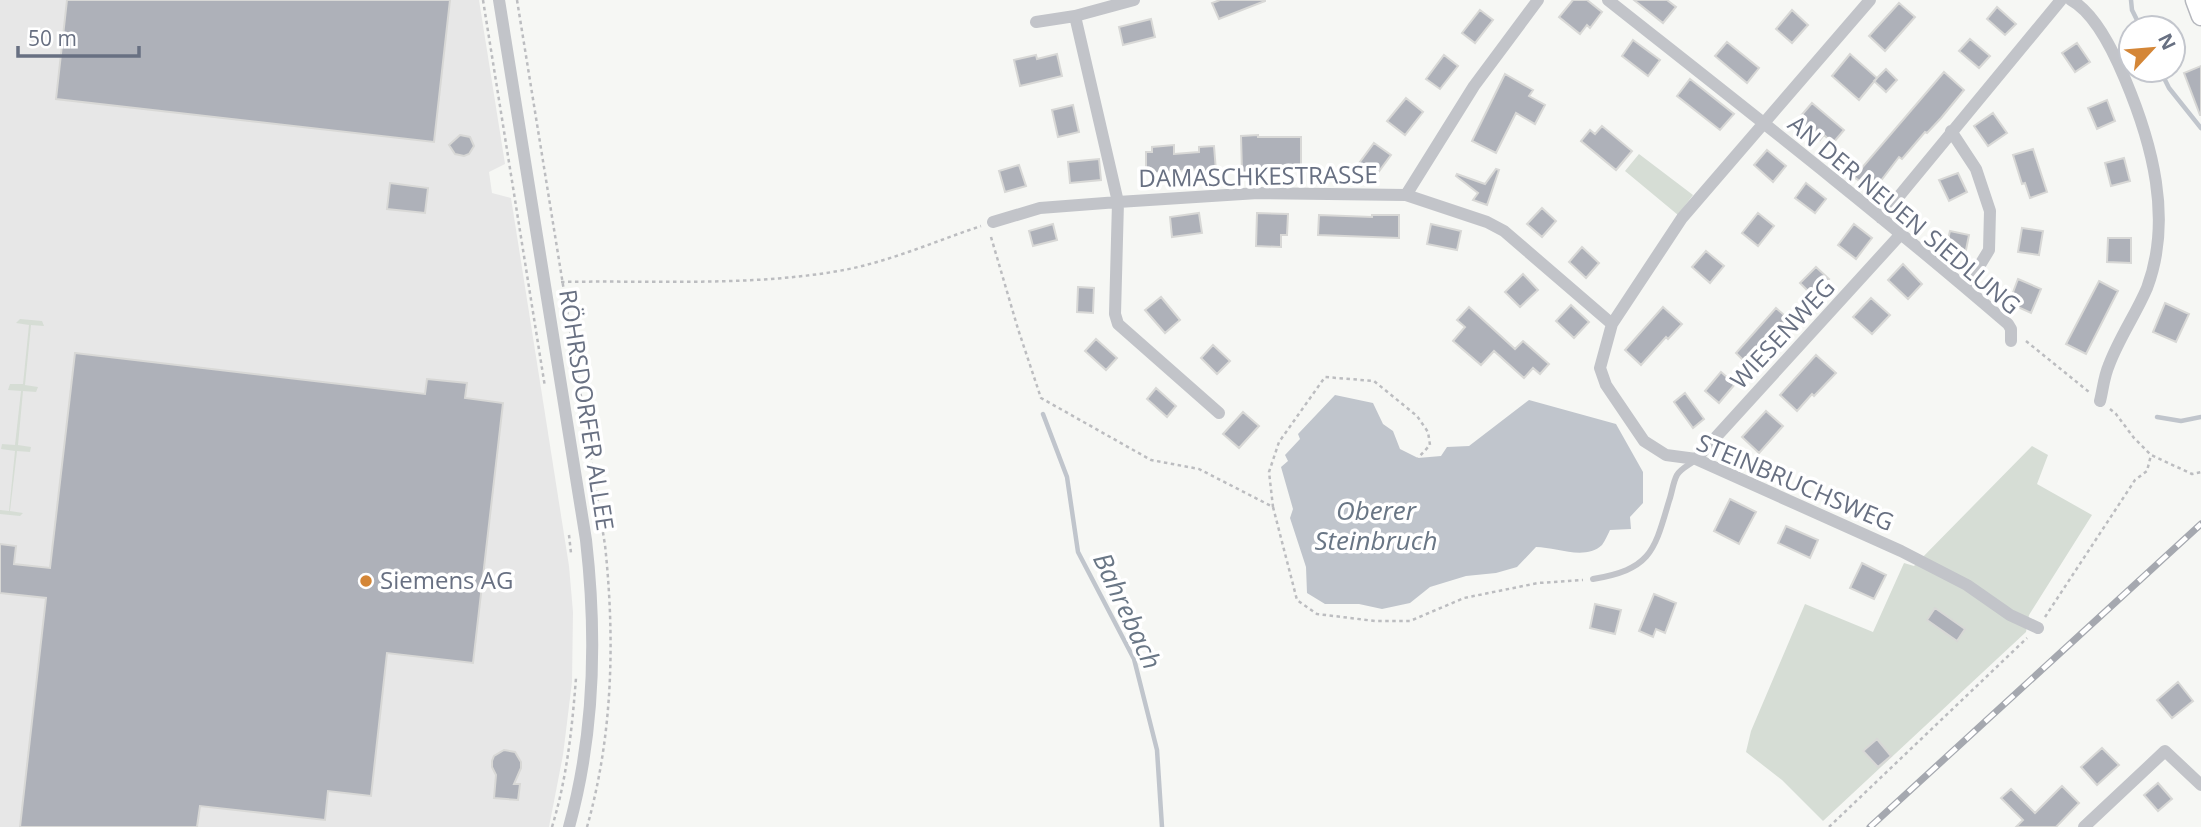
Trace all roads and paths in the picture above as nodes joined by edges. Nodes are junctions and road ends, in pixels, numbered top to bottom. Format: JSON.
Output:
{"nodes":[{"id":1,"x":483,"y":0,"type":"edge"},
{"id":2,"x":499,"y":0,"type":"edge"},
{"id":3,"x":1133,"y":0,"type":"edge"},
{"id":4,"x":1538,"y":0,"type":"edge"},
{"id":5,"x":1608,"y":0,"type":"edge"},
{"id":6,"x":1870,"y":0,"type":"edge"},
{"id":7,"x":2061,"y":0,"type":"edge"},
{"id":8,"x":2071,"y":0,"type":"edge"},
{"id":9,"x":2195,"y":0,"type":"edge"},
{"id":10,"x":1075,"y":16,"type":"junction"},
{"id":11,"x":2201,"y":16,"type":"edge"},
{"id":12,"x":1036,"y":22,"type":"dead end"},
{"id":13,"x":1763,"y":123,"type":"junction"},
{"id":14,"x":1951,"y":131,"type":"junction"},
{"id":15,"x":1406,"y":195,"type":"junction"},
{"id":16,"x":1118,"y":202,"type":"junction"},
{"id":17,"x":1881,"y":218,"type":"junction"},
{"id":18,"x":990,"y":223,"type":"junction"},
{"id":19,"x":1900,"y":235,"type":"junction"},
{"id":20,"x":544,"y":282,"type":"junction"},
{"id":21,"x":1966,"y":288,"type":"junction"},
{"id":22,"x":1612,"y":324,"type":"junction"},
{"id":23,"x":2011,"y":335,"type":"joint"},
{"id":24,"x":547,"y":398,"type":"dead end"},
{"id":25,"x":2100,"y":401,"type":"junction"},
{"id":26,"x":1219,"y":413,"type":"dead end"},
{"id":27,"x":2151,"y":455,"type":"junction"},
{"id":28,"x":1418,"y":458,"type":"dead end"},
{"id":29,"x":1696,"y":459,"type":"junction"},
{"id":30,"x":2201,"y":472,"type":"edge"},
{"id":31,"x":1273,"y":507,"type":"junction"},
{"id":32,"x":569,"y":533,"type":"dead end"},
{"id":33,"x":572,"y":557,"type":"dead end"},
{"id":34,"x":1593,"y":579,"type":"joint"},
{"id":35,"x":2038,"y":628,"type":"junction"},
{"id":36,"x":576,"y":674,"type":"dead end"},
{"id":37,"x":2201,"y":785,"type":"edge"},
{"id":38,"x":552,"y":827,"type":"edge"},
{"id":39,"x":569,"y":827,"type":"edge"},
{"id":40,"x":1829,"y":827,"type":"edge"},
{"id":41,"x":2084,"y":827,"type":"edge"}],
"edges":[{"from":1,"to":24,"type":"path"},
{"from":2,"to":20,"type":"street","name":"RÖHRSDORFER ALLEE"},
{"from":3,"to":10,"type":"street"},
{"from":4,"to":15,"type":"street"},
{"from":5,"to":13,"type":"street","name":"AN DER NEUEN SIEDLUNG"},
{"from":6,"to":13,"type":"street","name":"STEINBRUCHSWEG"},
{"from":7,"to":14,"type":"street"},
{"from":8,"to":25,"type":"street"},
{"from":9,"to":11,"type":"street"},
{"from":10,"to":12,"type":"street"},
{"from":10,"to":16,"type":"street"},
{"from":13,"to":17,"type":"street","name":"AN DER NEUEN SIEDLUNG"},
{"from":13,"to":22,"type":"street","name":"STEINBRUCHSWEG"},
{"from":14,"to":17,"type":"street"},
{"from":14,"to":21,"type":"street"},
{"from":15,"to":16,"type":"street","name":"DAMASCHKESTRASSE"},
{"from":15,"to":22,"type":"street","name":"DAMASCHKESTRASSE"},
{"from":16,"to":18,"type":"street","name":"DAMASCHKESTRASSE"},
{"from":16,"to":26,"type":"street"},
{"from":17,"to":19,"type":"street","name":"AN DER NEUEN SIEDLUNG"},
{"from":18,"to":20,"type":"path"},
{"from":18,"to":31,"type":"path"},
{"from":19,"to":21,"type":"street","name":"AN DER NEUEN SIEDLUNG"},
{"from":19,"to":29,"type":"street","name":"WIESENWEG"},
{"from":20,"to":39,"type":"street","name":"RÖHRSDORFER ALLEE"},
{"from":21,"to":23,"type":"street","name":"AN DER NEUEN SIEDLUNG"},
{"from":22,"to":29,"type":"street","name":"STEINBRUCHSWEG"},
{"from":23,"to":25,"type":"path"},
{"from":25,"to":27,"type":"path"},
{"from":27,"to":30,"type":"path"},
{"from":27,"to":35,"type":"path"},
{"from":28,"to":31,"type":"path"},
{"from":29,"to":34,"type":"lane"},
{"from":29,"to":35,"type":"street","name":"STEINBRUCHSWEG"},
{"from":31,"to":34,"type":"path"},
{"from":32,"to":33,"type":"path"},
{"from":35,"to":40,"type":"path"},
{"from":36,"to":38,"type":"path"},
{"from":37,"to":41,"type":"street"}]}
